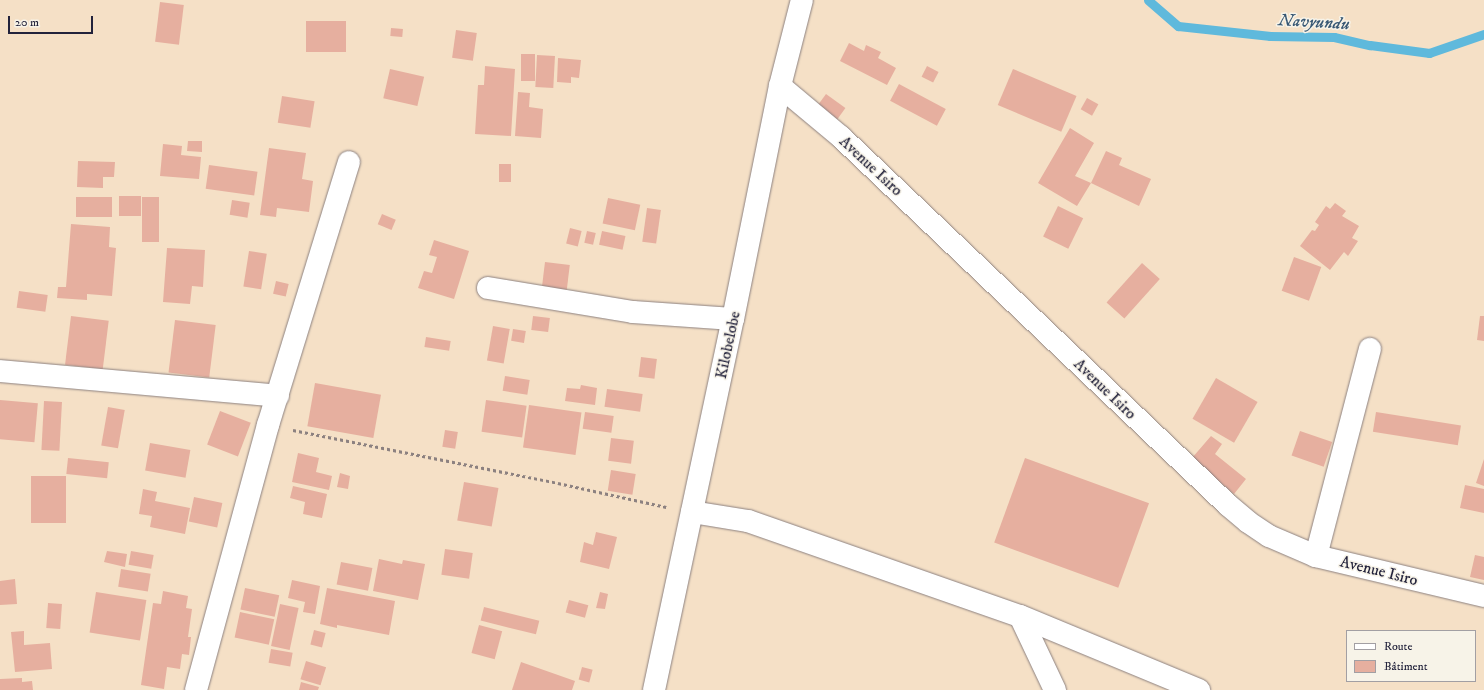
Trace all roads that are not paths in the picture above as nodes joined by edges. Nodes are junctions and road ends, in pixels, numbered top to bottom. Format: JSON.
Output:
{"nodes":[{"id":1,"x":802,"y":0,"type":"edge"},
{"id":2,"x":780,"y":86,"type":"junction"},
{"id":3,"x":349,"y":162,"type":"dead end"},
{"id":4,"x":488,"y":288,"type":"dead end"},
{"id":5,"x":733,"y":319,"type":"junction"},
{"id":6,"x":1370,"y":349,"type":"dead end"},
{"id":7,"x":0,"y":371,"type":"edge"},
{"id":8,"x":278,"y":396,"type":"junction"},
{"id":9,"x":692,"y":512,"type":"junction"},
{"id":10,"x":1316,"y":556,"type":"junction"},
{"id":11,"x":1484,"y":596,"type":"edge"},
{"id":12,"x":1020,"y":616,"type":"junction"},
{"id":13,"x":196,"y":690,"type":"edge"},
{"id":14,"x":654,"y":690,"type":"edge"},
{"id":15,"x":1055,"y":690,"type":"edge"},
{"id":16,"x":1199,"y":690,"type":"edge"}],
"edges":[{"from":1,"to":2,"type":"street","name":"Kilobelobe"},
{"from":2,"to":5,"type":"street","name":"Kilobelobe"},
{"from":2,"to":10,"type":"street","name":"Avenue Isiro"},
{"from":3,"to":8,"type":"street"},
{"from":4,"to":5,"type":"street"},
{"from":5,"to":9,"type":"street","name":"Kilobelobe"},
{"from":6,"to":10,"type":"street"},
{"from":7,"to":8,"type":"street"},
{"from":8,"to":13,"type":"street"},
{"from":9,"to":12,"type":"street"},
{"from":9,"to":14,"type":"street","name":"Kilobelobe"},
{"from":10,"to":11,"type":"street","name":"Avenue Isiro"},
{"from":12,"to":15,"type":"street"},
{"from":12,"to":16,"type":"street"}]}
